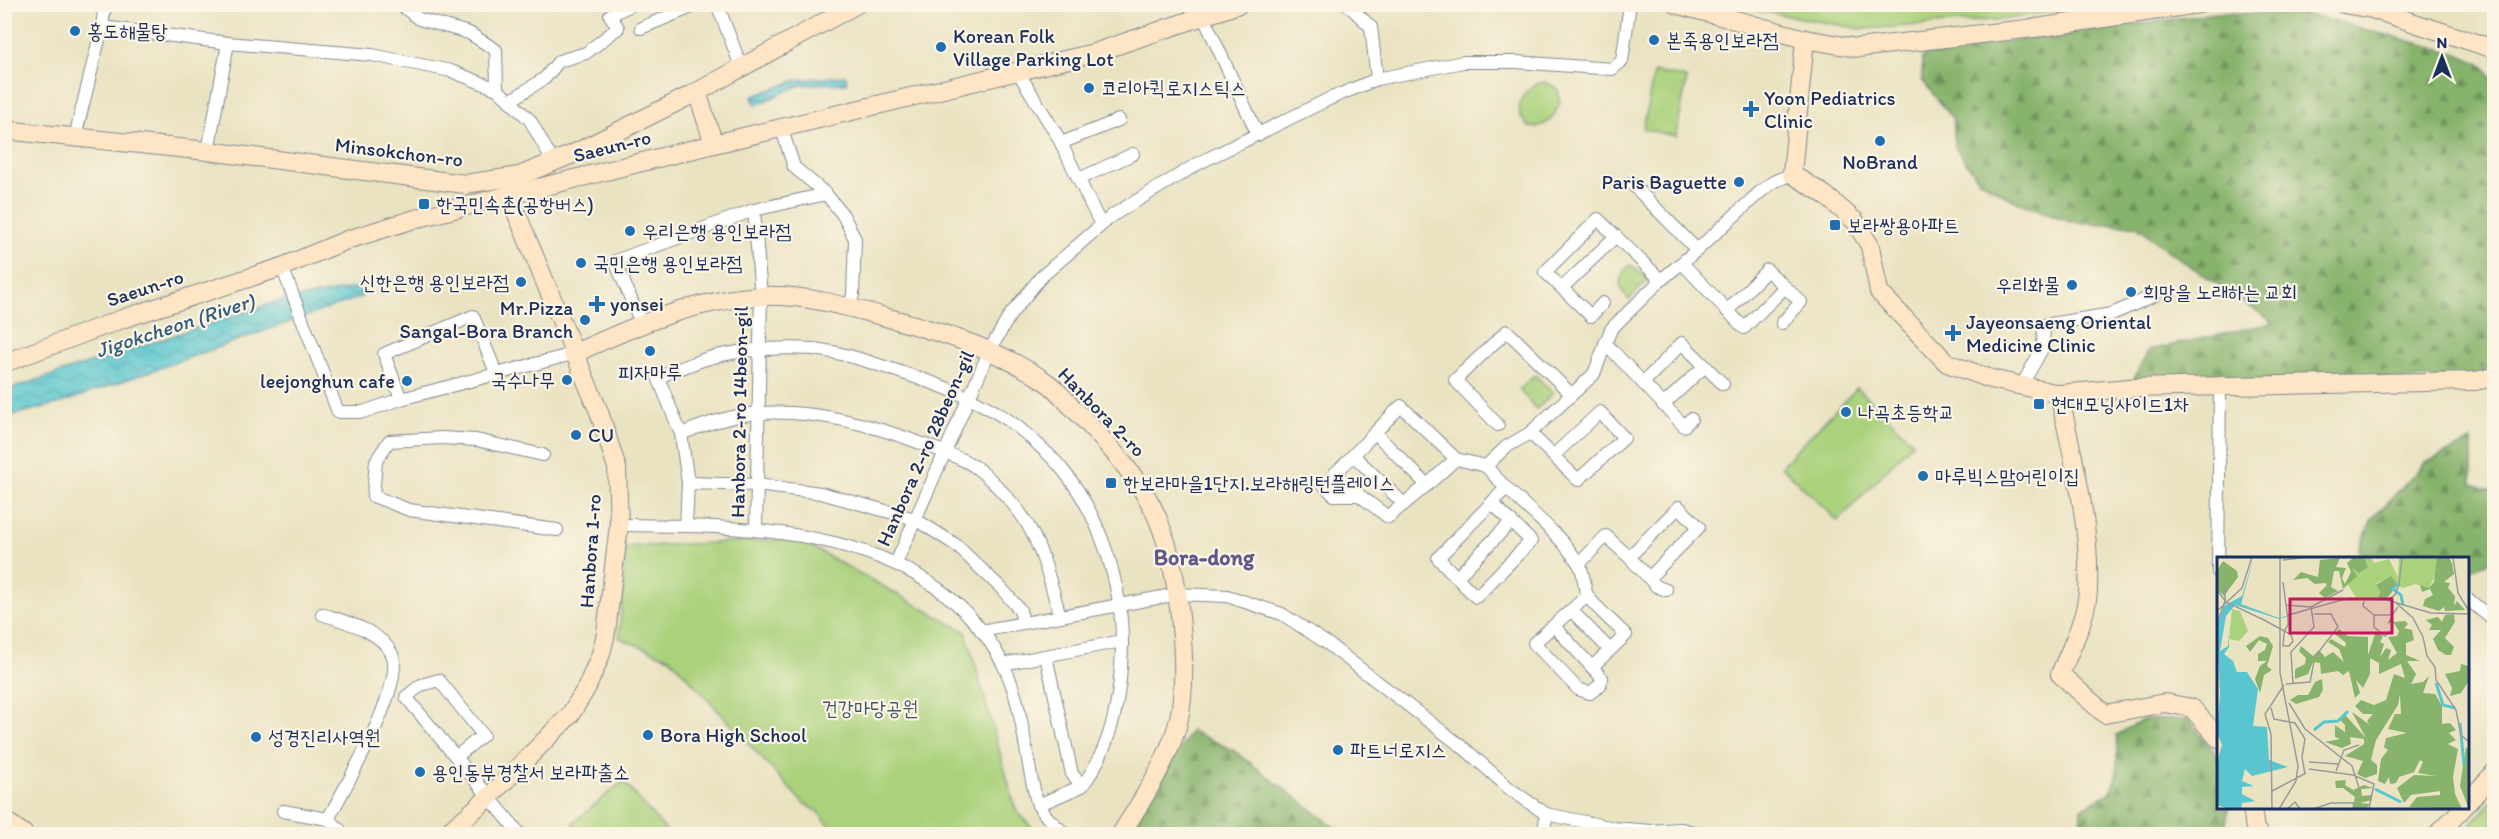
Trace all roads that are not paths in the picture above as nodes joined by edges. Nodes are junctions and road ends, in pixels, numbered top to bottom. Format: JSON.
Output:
{"nodes":[{"id":1,"x":105,"y":4,"type":"edge"},
{"id":2,"x":400,"y":4,"type":"edge"},
{"id":3,"x":633,"y":4,"type":"edge"},
{"id":4,"x":699,"y":4,"type":"edge"},
{"id":5,"x":717,"y":4,"type":"edge"},
{"id":6,"x":857,"y":4,"type":"edge"},
{"id":7,"x":1239,"y":4,"type":"edge"},
{"id":8,"x":1347,"y":4,"type":"edge"},
{"id":9,"x":1630,"y":4,"type":"edge"},
{"id":10,"x":1676,"y":4,"type":"edge"},
{"id":11,"x":2199,"y":4,"type":"edge"},
{"id":12,"x":2343,"y":4,"type":"edge"},
{"id":13,"x":2374,"y":7,"type":"edge"},
{"id":14,"x":1204,"y":18,"type":"junction"},
{"id":15,"x":102,"y":27,"type":"junction"},
{"id":16,"x":641,"y":28,"type":"dead end"},
{"id":17,"x":1804,"y":39,"type":"junction"},
{"id":18,"x":228,"y":43,"type":"junction"},
{"id":19,"x":2494,"y":50,"type":"edge"},
{"id":20,"x":741,"y":66,"type":"junction"},
{"id":21,"x":1018,"y":72,"type":"junction"},
{"id":22,"x":1377,"y":79,"type":"junction"},
{"id":23,"x":498,"y":89,"type":"junction"},
{"id":24,"x":698,"y":92,"type":"junction"},
{"id":25,"x":510,"y":101,"type":"junction"},
{"id":26,"x":1119,"y":120,"type":"dead end"},
{"id":27,"x":4,"y":130,"type":"edge"},
{"id":28,"x":782,"y":130,"type":"junction"},
{"id":29,"x":1258,"y":135,"type":"junction"},
{"id":30,"x":75,"y":137,"type":"junction"},
{"id":31,"x":1061,"y":143,"type":"junction"},
{"id":32,"x":714,"y":144,"type":"junction"},
{"id":33,"x":208,"y":151,"type":"junction"},
{"id":34,"x":1133,"y":154,"type":"dead end"},
{"id":35,"x":554,"y":162,"type":"junction"},
{"id":36,"x":1792,"y":174,"type":"junction"},
{"id":37,"x":1078,"y":179,"type":"junction"},
{"id":38,"x":1631,"y":183,"type":"dead end"},
{"id":39,"x":826,"y":194,"type":"junction"},
{"id":40,"x":509,"y":195,"type":"junction"},
{"id":41,"x":754,"y":210,"type":"junction"},
{"id":42,"x":1101,"y":225,"type":"junction"},
{"id":43,"x":1616,"y":236,"type":"junction"},
{"id":44,"x":1697,"y":250,"type":"junction"},
{"id":45,"x":1682,"y":263,"type":"junction"},
{"id":46,"x":285,"y":273,"type":"junction"},
{"id":47,"x":1661,"y":280,"type":"junction"},
{"id":48,"x":1785,"y":287,"type":"junction"},
{"id":49,"x":1562,"y":288,"type":"junction"},
{"id":50,"x":2155,"y":295,"type":"dead end"},
{"id":51,"x":761,"y":296,"type":"junction"},
{"id":52,"x":1604,"y":303,"type":"dead end"},
{"id":53,"x":849,"y":307,"type":"junction"},
{"id":54,"x":1727,"y":311,"type":"junction"},
{"id":55,"x":641,"y":323,"type":"junction"},
{"id":56,"x":1782,"y":323,"type":"dead end"},
{"id":57,"x":1605,"y":344,"type":"junction"},
{"id":58,"x":760,"y":350,"type":"junction"},
{"id":59,"x":990,"y":350,"type":"junction"},
{"id":60,"x":573,"y":354,"type":"junction"},
{"id":61,"x":4,"y":363,"type":"edge"},
{"id":62,"x":1705,"y":366,"type":"junction"},
{"id":63,"x":497,"y":375,"type":"junction"},
{"id":64,"x":2494,"y":377,"type":"edge"},
{"id":65,"x":1643,"y":383,"type":"junction"},
{"id":66,"x":1723,"y":384,"type":"dead end"},
{"id":67,"x":2220,"y":386,"type":"junction"},
{"id":68,"x":2021,"y":387,"type":"junction"},
{"id":69,"x":1571,"y":393,"type":"junction"},
{"id":70,"x":2059,"y":394,"type":"junction"},
{"id":71,"x":969,"y":398,"type":"junction"},
{"id":72,"x":401,"y":399,"type":"junction"},
{"id":73,"x":1664,"y":405,"type":"junction"},
{"id":74,"x":759,"y":413,"type":"junction"},
{"id":75,"x":1691,"y":419,"type":"dead end"},
{"id":76,"x":1498,"y":425,"type":"dead end"},
{"id":77,"x":1375,"y":433,"type":"junction"},
{"id":78,"x":1530,"y":433,"type":"junction"},
{"id":79,"x":681,"y":434,"type":"junction"},
{"id":80,"x":945,"y":452,"type":"junction"},
{"id":81,"x":543,"y":455,"type":"dead end"},
{"id":82,"x":1353,"y":455,"type":"junction"},
{"id":83,"x":1554,"y":455,"type":"junction"},
{"id":84,"x":1456,"y":459,"type":"junction"},
{"id":85,"x":1486,"y":466,"type":"junction"},
{"id":86,"x":688,"y":483,"type":"junction"},
{"id":87,"x":1427,"y":485,"type":"junction"},
{"id":88,"x":757,"y":486,"type":"junction"},
{"id":89,"x":1505,"y":489,"type":"junction"},
{"id":90,"x":1492,"y":503,"type":"junction"},
{"id":91,"x":1404,"y":504,"type":"junction"},
{"id":92,"x":915,"y":519,"type":"junction"},
{"id":93,"x":1511,"y":522,"type":"junction"},
{"id":94,"x":619,"y":525,"type":"junction"},
{"id":95,"x":686,"y":525,"type":"junction"},
{"id":96,"x":756,"y":529,"type":"junction"},
{"id":97,"x":557,"y":530,"type":"dead end"},
{"id":98,"x":1629,"y":557,"type":"junction"},
{"id":99,"x":2218,"y":557,"type":"edge"},
{"id":100,"x":896,"y":563,"type":"junction"},
{"id":101,"x":1579,"y":564,"type":"junction"},
{"id":102,"x":1457,"y":577,"type":"junction"},
{"id":103,"x":1649,"y":578,"type":"junction"},
{"id":104,"x":1666,"y":590,"type":"dead end"},
{"id":105,"x":1178,"y":594,"type":"junction"},
{"id":106,"x":1587,"y":596,"type":"junction"},
{"id":107,"x":2469,"y":600,"type":"edge"},
{"id":108,"x":1118,"y":605,"type":"junction"},
{"id":109,"x":1571,"y":610,"type":"junction"},
{"id":110,"x":321,"y":614,"type":"dead end"},
{"id":111,"x":1060,"y":616,"type":"junction"},
{"id":112,"x":2494,"y":621,"type":"edge"},
{"id":113,"x":1023,"y":623,"type":"junction"},
{"id":114,"x":1554,"y":626,"type":"junction"},
{"id":115,"x":981,"y":632,"type":"junction"},
{"id":116,"x":1122,"y":641,"type":"junction"},
{"id":117,"x":1610,"y":650,"type":"junction"},
{"id":118,"x":1046,"y":656,"type":"junction"},
{"id":119,"x":1003,"y":664,"type":"junction"},
{"id":120,"x":1592,"y":667,"type":"junction"},
{"id":121,"x":2217,"y":737,"type":"edge"},
{"id":122,"x":456,"y":757,"type":"junction"},
{"id":123,"x":2494,"y":773,"type":"edge"},
{"id":124,"x":1082,"y":786,"type":"junction"},
{"id":125,"x":488,"y":798,"type":"junction"},
{"id":126,"x":2469,"y":801,"type":"edge"},
{"id":127,"x":1038,"y":805,"type":"junction"},
{"id":128,"x":2252,"y":809,"type":"edge"},
{"id":129,"x":2461,"y":809,"type":"edge"},
{"id":130,"x":283,"y":811,"type":"dead end"},
{"id":131,"x":1546,"y":814,"type":"junction"},
{"id":132,"x":328,"y":819,"type":"junction"},
{"id":133,"x":4,"y":820,"type":"edge"},
{"id":134,"x":24,"y":834,"type":"edge"},
{"id":135,"x":344,"y":834,"type":"edge"},
{"id":136,"x":446,"y":834,"type":"edge"},
{"id":137,"x":520,"y":834,"type":"edge"},
{"id":138,"x":1065,"y":834,"type":"edge"},
{"id":139,"x":1121,"y":834,"type":"edge"},
{"id":140,"x":1544,"y":834,"type":"edge"},
{"id":141,"x":1703,"y":834,"type":"edge"},
{"id":142,"x":2259,"y":834,"type":"edge"},
{"id":143,"x":2438,"y":834,"type":"edge"}],
"edges":[{"from":1,"to":15,"type":"street"},
{"from":2,"to":23,"type":"street"},
{"from":3,"to":25,"type":"street"},
{"from":4,"to":16,"type":"street"},
{"from":5,"to":20,"type":"street"},
{"from":6,"to":20,"type":"street","name":"Minsokchon-ro"},
{"from":7,"to":14,"type":"street","name":"Saeun-ro"},
{"from":8,"to":22,"type":"street"},
{"from":9,"to":22,"type":"street","name":"Hanbora 2-ro 28beon-gil"},
{"from":10,"to":17,"type":"street"},
{"from":11,"to":17,"type":"street"},
{"from":12,"to":13,"type":"street"},
{"from":13,"to":19,"type":"street"},
{"from":14,"to":21,"type":"street","name":"Saeun-ro"},
{"from":14,"to":29,"type":"street"},
{"from":15,"to":18,"type":"street"},
{"from":15,"to":30,"type":"street"},
{"from":17,"to":36,"type":"street"},
{"from":18,"to":23,"type":"street"},
{"from":18,"to":33,"type":"street"},
{"from":20,"to":24,"type":"street","name":"Minsokchon-ro"},
{"from":21,"to":28,"type":"street","name":"Saeun-ro"},
{"from":21,"to":31,"type":"street"},
{"from":22,"to":29,"type":"street","name":"Hanbora 2-ro 28beon-gil"},
{"from":23,"to":25,"type":"street"},
{"from":24,"to":32,"type":"street"},
{"from":24,"to":35,"type":"street","name":"Minsokchon-ro"},
{"from":25,"to":35,"type":"street"},
{"from":26,"to":31,"type":"street"},
{"from":27,"to":30,"type":"street","name":"Minsokchon-ro"},
{"from":28,"to":32,"type":"street","name":"Saeun-ro"},
{"from":28,"to":39,"type":"street"},
{"from":29,"to":42,"type":"street","name":"Hanbora 2-ro 28beon-gil"},
{"from":30,"to":33,"type":"street","name":"Minsokchon-ro"},
{"from":31,"to":37,"type":"street"},
{"from":32,"to":40,"type":"street","name":"Saeun-ro"},
{"from":33,"to":35,"type":"street","name":"Minsokchon-ro"},
{"from":34,"to":37,"type":"street"},
{"from":36,"to":44,"type":"street"},
{"from":36,"to":68,"type":"street"},
{"from":37,"to":42,"type":"street"},
{"from":38,"to":44,"type":"street"},
{"from":39,"to":41,"type":"street"},
{"from":39,"to":53,"type":"street"},
{"from":40,"to":46,"type":"street","name":"Saeun-ro"},
{"from":40,"to":60,"type":"street","name":"Hanbora 1-ro"},
{"from":41,"to":51,"type":"street","name":"Hanbora 2-ro 14beon-gil"},
{"from":41,"to":55,"type":"street"},
{"from":42,"to":59,"type":"street","name":"Hanbora 2-ro 28beon-gil"},
{"from":43,"to":47,"type":"street"},
{"from":43,"to":49,"type":"street"},
{"from":43,"to":49,"type":"street"},
{"from":44,"to":45,"type":"street"},
{"from":45,"to":47,"type":"street"},
{"from":45,"to":54,"type":"street"},
{"from":46,"to":61,"type":"street","name":"Saeun-ro"},
{"from":46,"to":72,"type":"street"},
{"from":47,"to":57,"type":"street"},
{"from":48,"to":54,"type":"street"},
{"from":48,"to":54,"type":"street"},
{"from":48,"to":56,"type":"street"},
{"from":49,"to":52,"type":"street"},
{"from":50,"to":68,"type":"street"},
{"from":51,"to":53,"type":"street","name":"Hanbora 2-ro"},
{"from":51,"to":55,"type":"street","name":"Hanbora 2-ro"},
{"from":51,"to":58,"type":"street","name":"Hanbora 2-ro 14beon-gil"},
{"from":53,"to":59,"type":"street","name":"Hanbora 2-ro"},
{"from":55,"to":60,"type":"street","name":"Hanbora 2-ro"},
{"from":57,"to":65,"type":"street"},
{"from":57,"to":69,"type":"street"},
{"from":58,"to":71,"type":"street"},
{"from":58,"to":74,"type":"street","name":"Hanbora 2-ro 14beon-gil"},
{"from":58,"to":79,"type":"street"},
{"from":59,"to":71,"type":"street","name":"Hanbora 2-ro 28beon-gil"},
{"from":59,"to":105,"type":"street","name":"Hanbora 2-ro"},
{"from":60,"to":63,"type":"street"},
{"from":60,"to":94,"type":"street","name":"Hanbora 1-ro"},
{"from":62,"to":65,"type":"street"},
{"from":62,"to":66,"type":"street"},
{"from":62,"to":73,"type":"street"},
{"from":63,"to":72,"type":"street"},
{"from":63,"to":72,"type":"street"},
{"from":64,"to":67,"type":"street"},
{"from":65,"to":73,"type":"street"},
{"from":67,"to":70,"type":"street"},
{"from":67,"to":99,"type":"street"},
{"from":68,"to":70,"type":"street"},
{"from":69,"to":76,"type":"street"},
{"from":69,"to":78,"type":"street"},
{"from":70,"to":121,"type":"street"},
{"from":71,"to":80,"type":"street","name":"Hanbora 2-ro 28beon-gil"},
{"from":71,"to":108,"type":"street"},
{"from":73,"to":75,"type":"street"},
{"from":74,"to":79,"type":"street"},
{"from":74,"to":80,"type":"street"},
{"from":74,"to":88,"type":"street","name":"Hanbora 2-ro 14beon-gil"},
{"from":77,"to":82,"type":"street"},
{"from":77,"to":84,"type":"street"},
{"from":77,"to":87,"type":"street"},
{"from":78,"to":83,"type":"street"},
{"from":78,"to":85,"type":"street"},
{"from":79,"to":86,"type":"street"},
{"from":80,"to":92,"type":"street","name":"Hanbora 2-ro 28beon-gil"},
{"from":80,"to":111,"type":"street"},
{"from":81,"to":97,"type":"street"},
{"from":82,"to":91,"type":"street"},
{"from":82,"to":91,"type":"street"},
{"from":83,"to":83,"type":"street"},
{"from":84,"to":85,"type":"street"},
{"from":84,"to":87,"type":"street"},
{"from":85,"to":89,"type":"street"},
{"from":86,"to":88,"type":"street"},
{"from":86,"to":95,"type":"street"},
{"from":87,"to":91,"type":"street"},
{"from":88,"to":92,"type":"street"},
{"from":88,"to":96,"type":"street","name":"Hanbora 2-ro 14beon-gil"},
{"from":89,"to":90,"type":"street"},
{"from":89,"to":101,"type":"street"},
{"from":90,"to":93,"type":"street"},
{"from":90,"to":102,"type":"street"},
{"from":92,"to":100,"type":"street","name":"Hanbora 2-ro 28beon-gil"},
{"from":92,"to":113,"type":"street"},
{"from":93,"to":102,"type":"street"},
{"from":93,"to":102,"type":"street"},
{"from":94,"to":95,"type":"street"},
{"from":94,"to":125,"type":"street","name":"Hanbora 1-ro"},
{"from":95,"to":96,"type":"street"},
{"from":96,"to":100,"type":"street"},
{"from":98,"to":101,"type":"street"},
{"from":98,"to":103,"type":"street"},
{"from":98,"to":103,"type":"street"},
{"from":100,"to":115,"type":"street"},
{"from":101,"to":106,"type":"street"},
{"from":103,"to":104,"type":"street"},
{"from":105,"to":108,"type":"street"},
{"from":105,"to":131,"type":"street"},
{"from":105,"to":139,"type":"street","name":"Hanbora 2-ro"},
{"from":106,"to":109,"type":"street"},
{"from":106,"to":117,"type":"street"},
{"from":107,"to":112,"type":"street"},
{"from":108,"to":111,"type":"street"},
{"from":108,"to":116,"type":"street"},
{"from":109,"to":114,"type":"street"},
{"from":109,"to":117,"type":"street"},
{"from":110,"to":132,"type":"street"},
{"from":111,"to":113,"type":"street"},
{"from":113,"to":115,"type":"street"},
{"from":114,"to":120,"type":"street"},
{"from":114,"to":120,"type":"street"},
{"from":115,"to":119,"type":"street"},
{"from":116,"to":118,"type":"street"},
{"from":116,"to":124,"type":"street"},
{"from":117,"to":120,"type":"street"},
{"from":118,"to":119,"type":"street"},
{"from":118,"to":124,"type":"street"},
{"from":119,"to":127,"type":"street"},
{"from":122,"to":122,"type":"street"},
{"from":122,"to":125,"type":"street"},
{"from":123,"to":126,"type":"street"},
{"from":124,"to":127,"type":"street"},
{"from":125,"to":136,"type":"street","name":"Hanbora 1-ro"},
{"from":125,"to":137,"type":"street"},
{"from":127,"to":138,"type":"street"},
{"from":128,"to":142,"type":"street"},
{"from":129,"to":143,"type":"street"},
{"from":130,"to":132,"type":"street"},
{"from":131,"to":140,"type":"street"},
{"from":131,"to":141,"type":"street"},
{"from":132,"to":135,"type":"street"},
{"from":133,"to":134,"type":"street"}]}
